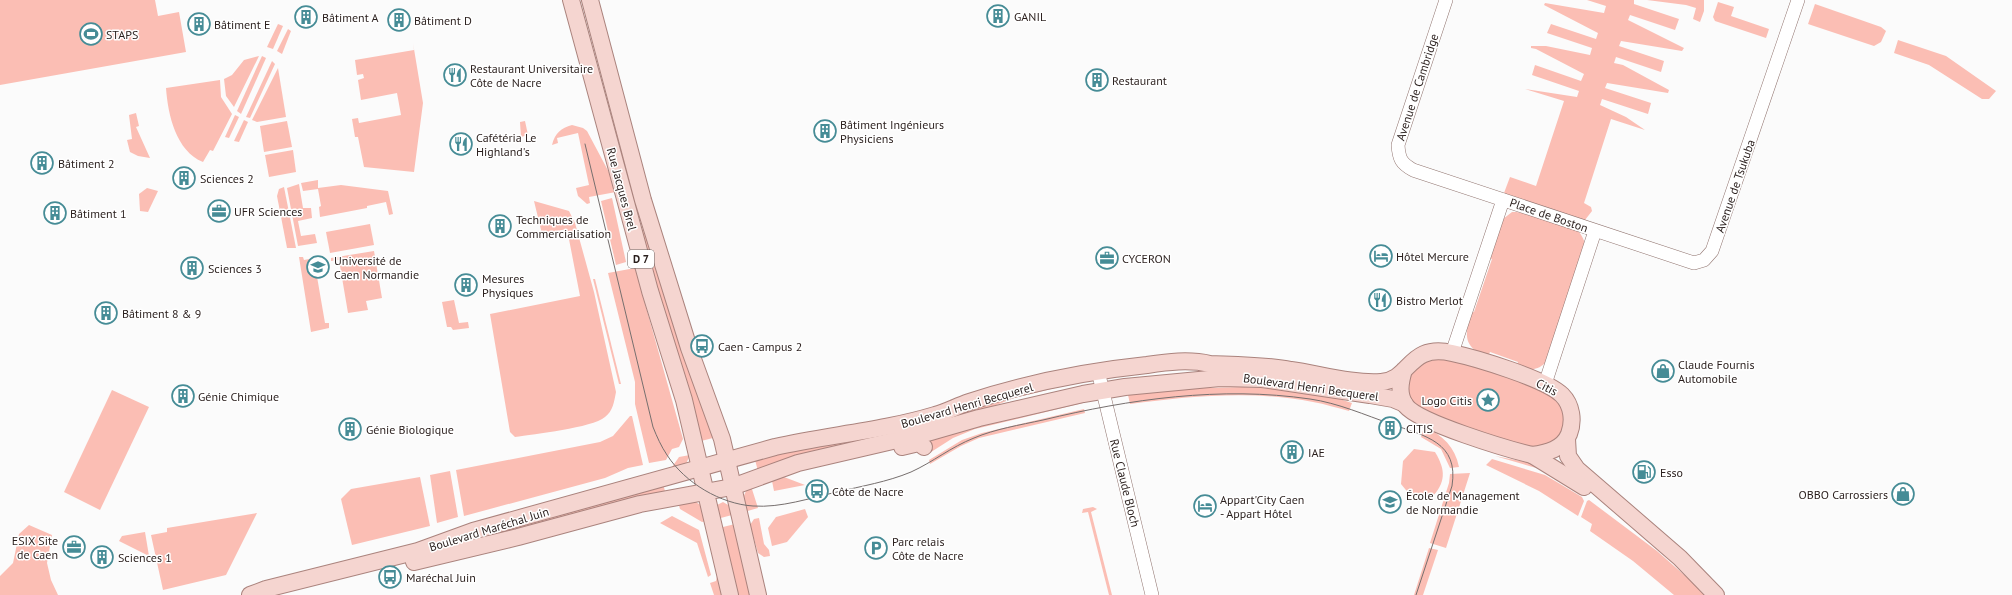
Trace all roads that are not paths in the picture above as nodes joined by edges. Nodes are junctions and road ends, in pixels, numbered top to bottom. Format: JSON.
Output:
{"nodes":[{"id":1,"x":571,"y":0,"type":"edge"},
{"id":2,"x":590,"y":0,"type":"edge"},
{"id":3,"x":1446,"y":0,"type":"edge"},
{"id":4,"x":1798,"y":0,"type":"edge"},
{"id":5,"x":598,"y":99,"type":"junction"},
{"id":6,"x":625,"y":128,"type":"junction"},
{"id":7,"x":1503,"y":200,"type":"junction"},
{"id":8,"x":1595,"y":231,"type":"junction"},
{"id":9,"x":1452,"y":353,"type":"junction"},
{"id":10,"x":1404,"y":370,"type":"junction"},
{"id":11,"x":1100,"y":380,"type":"junction"},
{"id":12,"x":1545,"y":384,"type":"junction"},
{"id":13,"x":1410,"y":408,"type":"junction"},
{"id":14,"x":1567,"y":439,"type":"junction"},
{"id":15,"x":924,"y":448,"type":"dead end"},
{"id":16,"x":837,"y":453,"type":"junction"},
{"id":17,"x":1532,"y":455,"type":"junction"},
{"id":18,"x":726,"y":461,"type":"junction"},
{"id":19,"x":700,"y":468,"type":"junction"},
{"id":20,"x":732,"y":487,"type":"junction"},
{"id":21,"x":706,"y":492,"type":"junction"},
{"id":22,"x":1637,"y":522,"type":"junction"},
{"id":23,"x":250,"y":595,"type":"edge"},
{"id":24,"x":285,"y":595,"type":"edge"},
{"id":25,"x":730,"y":595,"type":"edge"},
{"id":26,"x":758,"y":595,"type":"edge"},
{"id":27,"x":1152,"y":595,"type":"edge"},
{"id":28,"x":1716,"y":595,"type":"edge"}],
"edges":[{"from":1,"to":5,"type":"main road","name":"Rue Jacques Brel","number":"D 7"},
{"from":2,"to":6,"type":"main road","name":"Rue Jacques Brel","number":"D 7"},
{"from":3,"to":7,"type":"street","name":"Avenue de Cambridge"},
{"from":4,"to":8,"type":"street","name":"Avenue de Tsukuba"},
{"from":5,"to":6,"type":"main road"},
{"from":5,"to":19,"type":"main road","name":"Rue Jacques Brel","number":"D 7"},
{"from":6,"to":18,"type":"main road","name":"Rue Jacques Brel","number":"D 7"},
{"from":7,"to":8,"type":"street","name":"Place de Boston"},
{"from":7,"to":9,"type":"street","name":"Place de Boston"},
{"from":8,"to":12,"type":"street","name":"Place de Boston"},
{"from":9,"to":10,"type":"main road","name":"Citis"},
{"from":9,"to":12,"type":"main road","name":"Citis"},
{"from":10,"to":11,"type":"main road","name":"Boulevard Henri Becquerel"},
{"from":10,"to":13,"type":"main road"},
{"from":11,"to":13,"type":"main road","name":"Boulevard Henri Becquerel"},
{"from":11,"to":16,"type":"main road","name":"Boulevard Henri Becquerel"},
{"from":11,"to":18,"type":"main road","name":"Boulevard Henri Becquerel"},
{"from":11,"to":27,"type":"street","name":"Rue Claude Bloch"},
{"from":12,"to":14,"type":"main road","name":"Citis"},
{"from":13,"to":17,"type":"main road"},
{"from":14,"to":17,"type":"main road"},
{"from":14,"to":22,"type":"main road"},
{"from":15,"to":16,"type":"main road"},
{"from":16,"to":20,"type":"main road","name":"Boulevard Henri Becquerel"},
{"from":17,"to":22,"type":"main road"},
{"from":18,"to":19,"type":"main road","name":"Boulevard Maréchal Juin"},
{"from":18,"to":20,"type":"main road","name":"Rue Jacques Brel","number":"D 7"},
{"from":19,"to":21,"type":"main road","name":"Rue Jacques Brel","number":"D 7"},
{"from":19,"to":23,"type":"main road","name":"Boulevard Maréchal Juin"},
{"from":20,"to":21,"type":"main road","name":"Boulevard Maréchal Juin"},
{"from":20,"to":26,"type":"main road","number":"D 7"},
{"from":21,"to":24,"type":"main road","name":"Boulevard Maréchal Juin"},
{"from":21,"to":25,"type":"main road","number":"D 7"},
{"from":22,"to":28,"type":"main road"}]}
